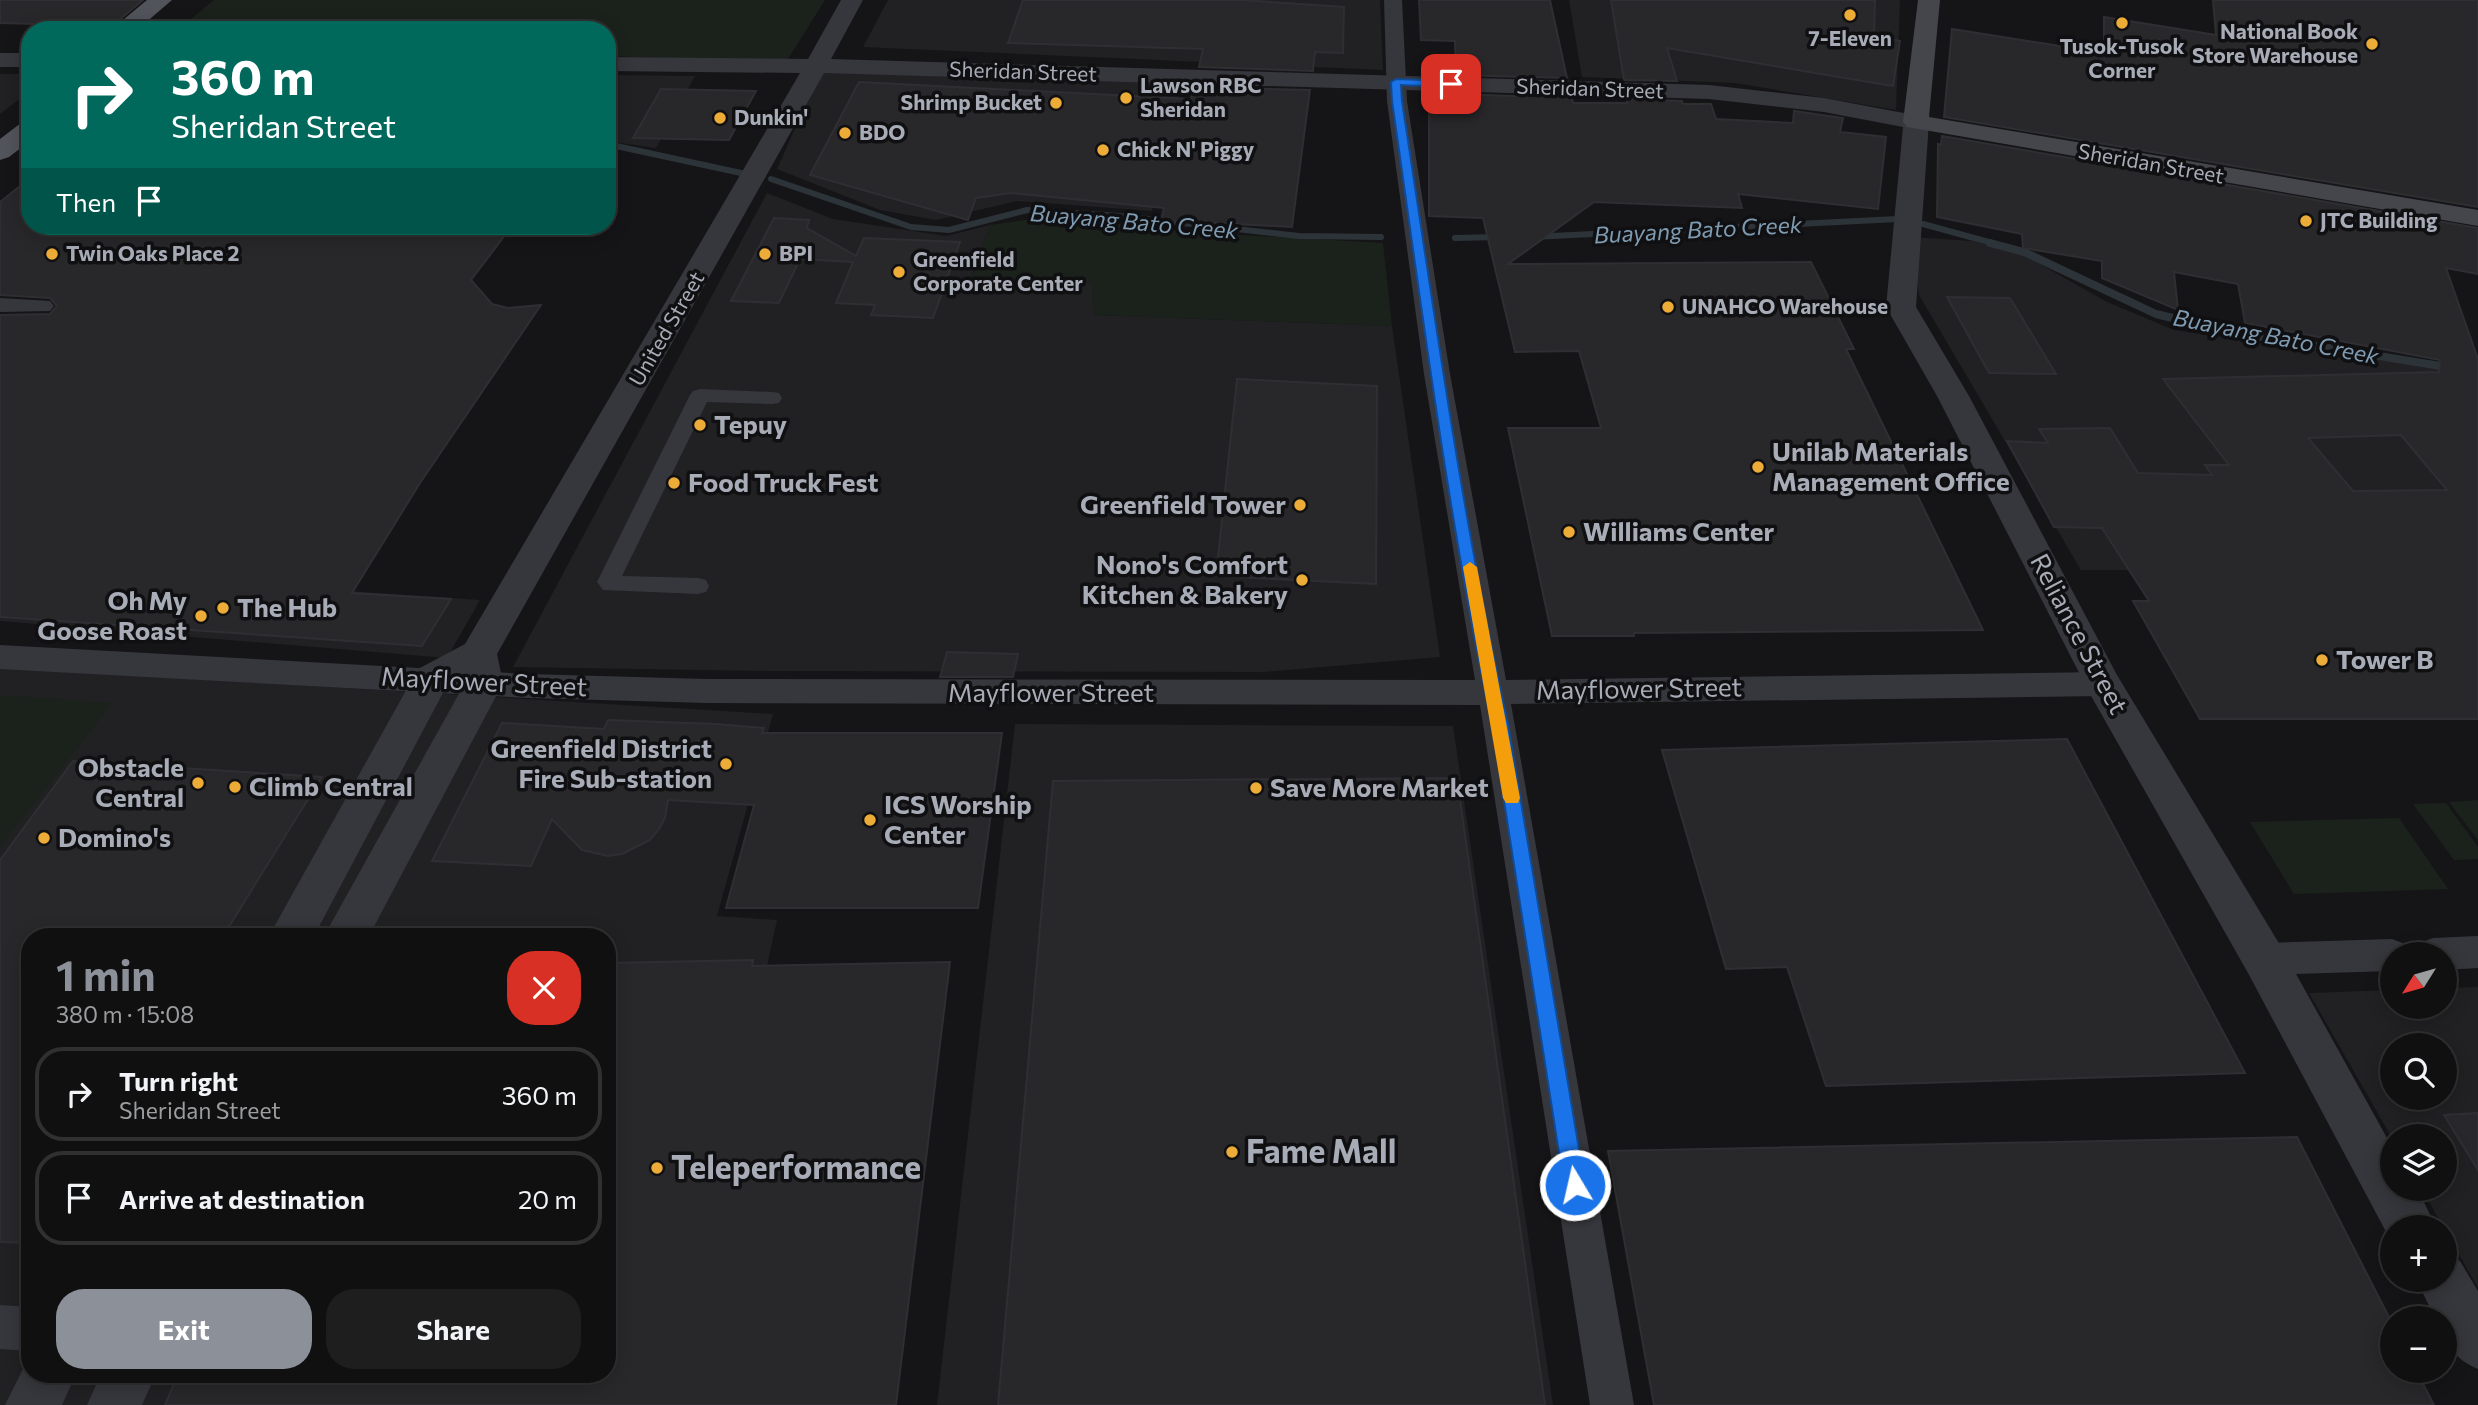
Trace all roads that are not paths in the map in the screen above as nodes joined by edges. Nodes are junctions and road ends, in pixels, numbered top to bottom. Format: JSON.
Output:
{"nodes":[{"id":1,"x":852,"y":0,"type":"edge"},
{"id":2,"x":1393,"y":0,"type":"edge"},
{"id":3,"x":1929,"y":0,"type":"edge"},
{"id":4,"x":171,"y":4,"type":"edge"},
{"id":5,"x":139,"y":21,"type":"edge"},
{"id":6,"x":159,"y":21,"type":"edge"},
{"id":7,"x":0,"y":43,"type":"edge"},
{"id":8,"x":21,"y":43,"type":"edge"},
{"id":9,"x":0,"y":60,"type":"edge"},
{"id":10,"x":21,"y":60,"type":"edge"},
{"id":11,"x":616,"y":64,"type":"edge"},
{"id":12,"x":818,"y":66,"type":"junction"},
{"id":13,"x":1396,"y":82,"type":"junction"},
{"id":14,"x":21,"y":119,"type":"edge"},
{"id":15,"x":1916,"y":122,"type":"junction"},
{"id":16,"x":21,"y":123,"type":"edge"},
{"id":17,"x":0,"y":124,"type":"edge"},
{"id":18,"x":0,"y":152,"type":"edge"},
{"id":19,"x":2478,"y":218,"type":"edge"},
{"id":20,"x":0,"y":305,"type":"edge"},
{"id":21,"x":42,"y":306,"type":"dead end"},
{"id":22,"x":772,"y":398,"type":"dead end"},
{"id":23,"x":698,"y":586,"type":"dead end"},
{"id":24,"x":0,"y":657,"type":"edge"},
{"id":25,"x":481,"y":668,"type":"junction"},
{"id":26,"x":431,"y":679,"type":"junction"},
{"id":27,"x":2103,"y":684,"type":"junction"},
{"id":28,"x":1493,"y":691,"type":"junction"},
{"id":29,"x":295,"y":928,"type":"edge"},
{"id":30,"x":350,"y":928,"type":"edge"},
{"id":31,"x":2478,"y":952,"type":"edge"},
{"id":32,"x":2457,"y":953,"type":"edge"},
{"id":33,"x":2380,"y":955,"type":"edge"},
{"id":34,"x":2264,"y":959,"type":"junction"},
{"id":35,"x":2404,"y":1215,"type":"edge"},
{"id":36,"x":2449,"y":1292,"type":"edge"},
{"id":37,"x":0,"y":1327,"type":"edge"},
{"id":38,"x":21,"y":1328,"type":"edge"},
{"id":39,"x":2478,"y":1342,"type":"edge"},
{"id":40,"x":44,"y":1383,"type":"edge"},
{"id":41,"x":125,"y":1383,"type":"edge"},
{"id":42,"x":32,"y":1405,"type":"edge"},
{"id":43,"x":114,"y":1405,"type":"edge"},
{"id":44,"x":1612,"y":1405,"type":"edge"}],
"edges":[{"from":1,"to":12,"type":"street","name":"United Street"},
{"from":2,"to":13,"type":"street"},
{"from":3,"to":15,"type":"main road","name":"Reliance Street"},
{"from":4,"to":5,"type":"main road"},
{"from":4,"to":6,"type":"main road"},
{"from":7,"to":8,"type":"street"},
{"from":9,"to":10,"type":"street"},
{"from":11,"to":12,"type":"street","name":"Sheridan Street"},
{"from":12,"to":13,"type":"street","name":"Sheridan Street"},
{"from":12,"to":25,"type":"street","name":"United Street"},
{"from":13,"to":15,"type":"street","name":"Sheridan Street"},
{"from":13,"to":28,"type":"street"},
{"from":14,"to":17,"type":"main road"},
{"from":15,"to":19,"type":"main road","name":"Sheridan Street"},
{"from":15,"to":27,"type":"street","name":"Reliance Street"},
{"from":16,"to":18,"type":"main road"},
{"from":20,"to":21,"type":"street"},
{"from":22,"to":23,"type":"street"},
{"from":24,"to":26,"type":"street","name":"Mayflower Street"},
{"from":25,"to":26,"type":"street"},
{"from":25,"to":28,"type":"street","name":"Mayflower Street"},
{"from":25,"to":30,"type":"street","name":"United Street"},
{"from":26,"to":29,"type":"street"},
{"from":27,"to":28,"type":"street","name":"Mayflower Street"},
{"from":27,"to":34,"type":"street","name":"Reliance Street"},
{"from":28,"to":44,"type":"street"},
{"from":31,"to":32,"type":"street"},
{"from":33,"to":34,"type":"street"},
{"from":34,"to":35,"type":"street","name":"Reliance Street"},
{"from":36,"to":39,"type":"street"},
{"from":37,"to":38,"type":"street"},
{"from":40,"to":42,"type":"street"},
{"from":41,"to":43,"type":"street"}]}
